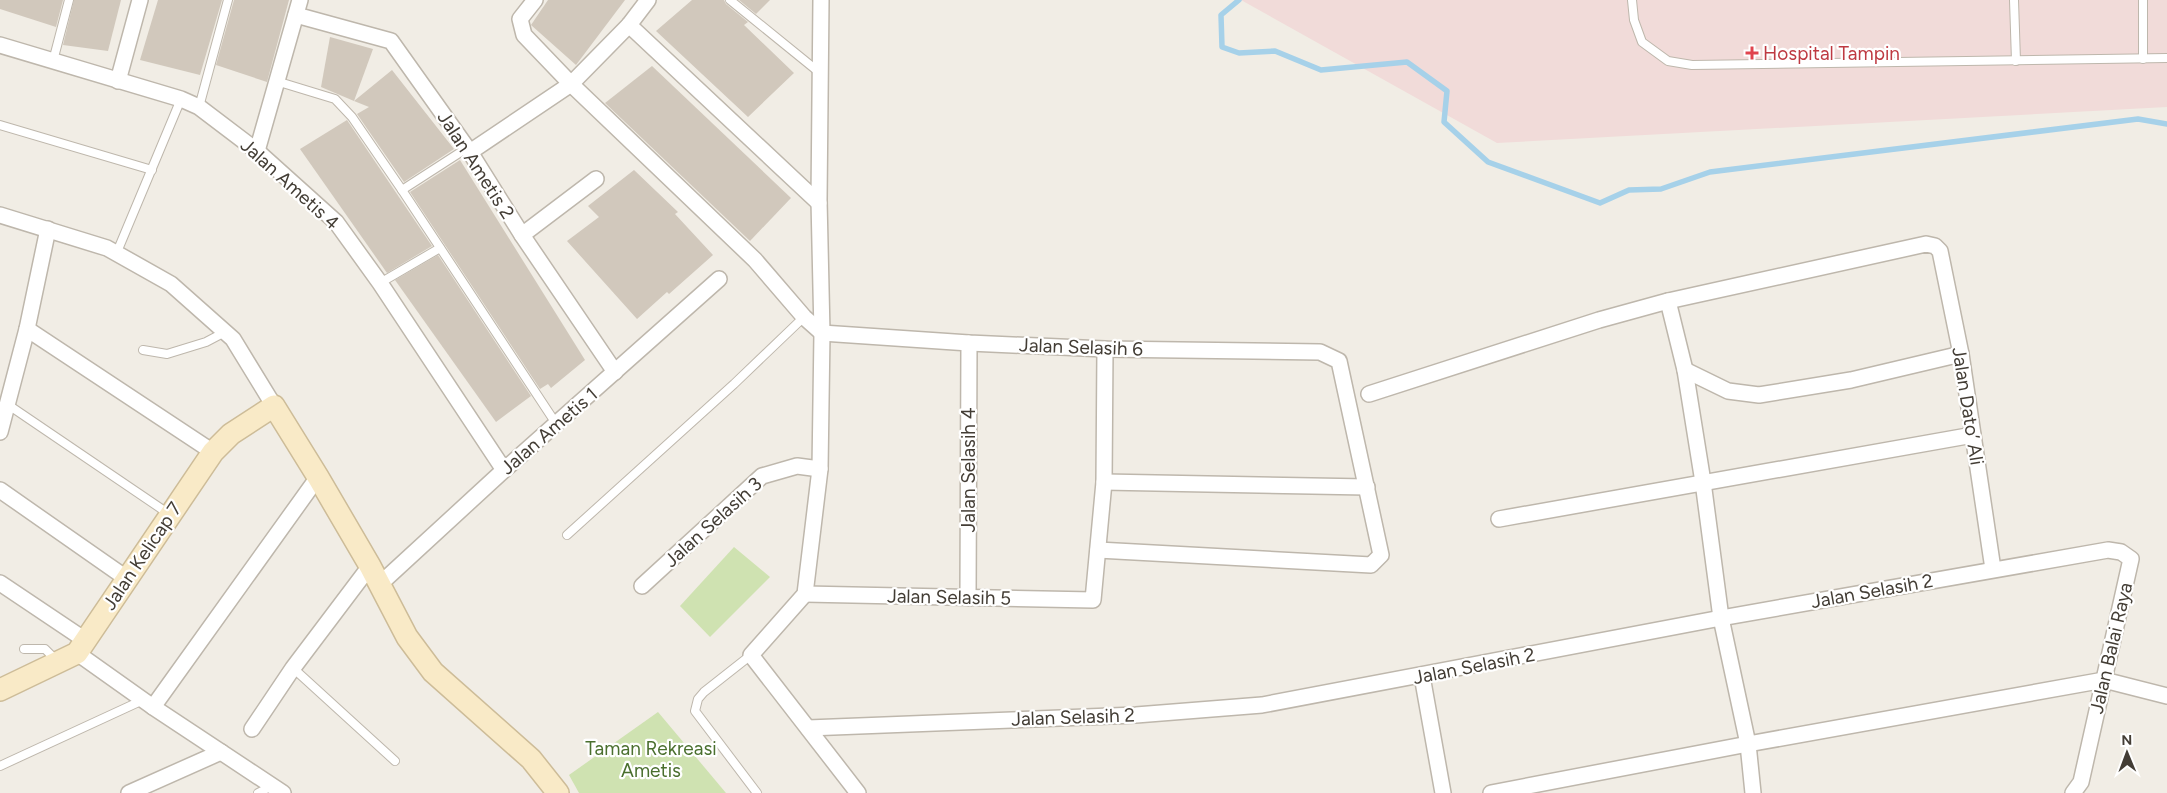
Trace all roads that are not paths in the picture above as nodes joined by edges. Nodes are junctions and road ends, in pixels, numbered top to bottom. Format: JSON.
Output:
{"nodes":[{"id":1,"x":69,"y":0,"type":"edge"},
{"id":2,"x":140,"y":0,"type":"edge"},
{"id":3,"x":228,"y":0,"type":"edge"},
{"id":4,"x":300,"y":0,"type":"edge"},
{"id":5,"x":534,"y":0,"type":"edge"},
{"id":6,"x":648,"y":0,"type":"edge"},
{"id":7,"x":730,"y":0,"type":"edge"},
{"id":8,"x":821,"y":0,"type":"edge"},
{"id":9,"x":1632,"y":0,"type":"edge"},
{"id":10,"x":2014,"y":0,"type":"edge"},
{"id":11,"x":2143,"y":0,"type":"edge"},
{"id":12,"x":296,"y":16,"type":"junction"},
{"id":13,"x":630,"y":25,"type":"junction"},
{"id":14,"x":0,"y":45,"type":"edge"},
{"id":15,"x":2143,"y":58,"type":"junction"},
{"id":16,"x":2167,"y":58,"type":"edge"},
{"id":17,"x":53,"y":61,"type":"junction"},
{"id":18,"x":2016,"y":61,"type":"junction"},
{"id":19,"x":820,"y":74,"type":"junction"},
{"id":20,"x":118,"y":81,"type":"junction"},
{"id":21,"x":276,"y":82,"type":"junction"},
{"id":22,"x":571,"y":84,"type":"junction"},
{"id":23,"x":181,"y":99,"type":"junction"},
{"id":24,"x":199,"y":107,"type":"junction"},
{"id":25,"x":0,"y":125,"type":"edge"},
{"id":26,"x":468,"y":150,"type":"junction"},
{"id":27,"x":257,"y":151,"type":"junction"},
{"id":28,"x":152,"y":170,"type":"junction"},
{"id":29,"x":596,"y":179,"type":"dead end"},
{"id":30,"x":402,"y":190,"type":"junction"},
{"id":31,"x":819,"y":203,"type":"junction"},
{"id":32,"x":0,"y":215,"type":"edge"},
{"id":33,"x":48,"y":229,"type":"junction"},
{"id":34,"x":522,"y":235,"type":"junction"},
{"id":35,"x":440,"y":248,"type":"junction"},
{"id":36,"x":117,"y":252,"type":"junction"},
{"id":37,"x":719,"y":280,"type":"dead end"},
{"id":38,"x":380,"y":283,"type":"junction"},
{"id":39,"x":1668,"y":302,"type":"junction"},
{"id":40,"x":804,"y":316,"type":"junction"},
{"id":41,"x":27,"y":329,"type":"junction"},
{"id":42,"x":225,"y":332,"type":"junction"},
{"id":43,"x":822,"y":333,"type":"junction"},
{"id":44,"x":970,"y":343,"type":"junction"},
{"id":45,"x":1105,"y":349,"type":"junction"},
{"id":46,"x":143,"y":350,"type":"dead end"},
{"id":47,"x":1961,"y":354,"type":"junction"},
{"id":48,"x":1685,"y":370,"type":"junction"},
{"id":49,"x":615,"y":372,"type":"junction"},
{"id":50,"x":1369,"y":394,"type":"dead end"},
{"id":51,"x":7,"y":404,"type":"junction"},
{"id":52,"x":274,"y":406,"type":"junction"},
{"id":53,"x":557,"y":425,"type":"junction"},
{"id":54,"x":0,"y":432,"type":"edge"},
{"id":55,"x":1973,"y":435,"type":"junction"},
{"id":56,"x":213,"y":452,"type":"junction"},
{"id":57,"x":820,"y":469,"type":"junction"},
{"id":58,"x":504,"y":470,"type":"junction"},
{"id":59,"x":318,"y":477,"type":"junction"},
{"id":60,"x":1104,"y":482,"type":"junction"},
{"id":61,"x":1703,"y":482,"type":"junction"},
{"id":62,"x":1367,"y":487,"type":"junction"},
{"id":63,"x":0,"y":490,"type":"edge"},
{"id":64,"x":170,"y":515,"type":"junction"},
{"id":65,"x":1499,"y":519,"type":"dead end"},
{"id":66,"x":567,"y":535,"type":"dead end"},
{"id":67,"x":1098,"y":550,"type":"junction"},
{"id":68,"x":2131,"y":559,"type":"joint"},
{"id":69,"x":1993,"y":569,"type":"junction"},
{"id":70,"x":375,"y":575,"type":"junction"},
{"id":71,"x":126,"y":578,"type":"junction"},
{"id":72,"x":0,"y":583,"type":"edge"},
{"id":73,"x":642,"y":586,"type":"dead end"},
{"id":74,"x":805,"y":594,"type":"junction"},
{"id":75,"x":968,"y":598,"type":"junction"},
{"id":76,"x":1721,"y":618,"type":"junction"},
{"id":77,"x":81,"y":647,"type":"junction"},
{"id":78,"x":24,"y":649,"type":"dead end"},
{"id":79,"x":751,"y":655,"type":"junction"},
{"id":80,"x":53,"y":664,"type":"junction"},
{"id":81,"x":293,"y":668,"type":"junction"},
{"id":82,"x":1422,"y":676,"type":"junction"},
{"id":83,"x":2104,"y":680,"type":"junction"},
{"id":84,"x":4,"y":683,"type":"edge"},
{"id":85,"x":2167,"y":696,"type":"edge"},
{"id":86,"x":148,"y":704,"type":"junction"},
{"id":87,"x":808,"y":728,"type":"junction"},
{"id":88,"x":252,"y":729,"type":"dead end"},
{"id":89,"x":1748,"y":744,"type":"junction"},
{"id":90,"x":221,"y":752,"type":"junction"},
{"id":91,"x":395,"y":761,"type":"dead end"},
{"id":92,"x":0,"y":766,"type":"edge"},
{"id":93,"x":277,"y":789,"type":"edge"},
{"id":94,"x":129,"y":793,"type":"edge"},
{"id":95,"x":258,"y":793,"type":"edge"},
{"id":96,"x":558,"y":793,"type":"edge"},
{"id":97,"x":757,"y":793,"type":"edge"},
{"id":98,"x":858,"y":793,"type":"edge"},
{"id":99,"x":1443,"y":793,"type":"edge"},
{"id":100,"x":1492,"y":793,"type":"edge"},
{"id":101,"x":1753,"y":793,"type":"edge"},
{"id":102,"x":2073,"y":793,"type":"edge"}],
"edges":[{"from":1,"to":17,"type":"lane"},
{"from":2,"to":20,"type":"street"},
{"from":3,"to":24,"type":"lane"},
{"from":4,"to":12,"type":"street"},
{"from":5,"to":22,"type":"street"},
{"from":6,"to":13,"type":"street"},
{"from":7,"to":19,"type":"lane"},
{"from":8,"to":19,"type":"street"},
{"from":9,"to":18,"type":"lane"},
{"from":10,"to":18,"type":"lane"},
{"from":11,"to":15,"type":"lane"},
{"from":12,"to":21,"type":"street"},
{"from":12,"to":26,"type":"street","name":"Jalan Ametis 2"},
{"from":13,"to":22,"type":"street"},
{"from":13,"to":31,"type":"street"},
{"from":14,"to":17,"type":"street","name":"Jalan Ametis 4"},
{"from":15,"to":16,"type":"lane"},
{"from":15,"to":18,"type":"lane"},
{"from":17,"to":20,"type":"street","name":"Jalan Ametis 4"},
{"from":19,"to":31,"type":"street"},
{"from":20,"to":23,"type":"street","name":"Jalan Ametis 4"},
{"from":21,"to":27,"type":"street"},
{"from":21,"to":30,"type":"lane"},
{"from":22,"to":26,"type":"street"},
{"from":22,"to":40,"type":"street"},
{"from":23,"to":24,"type":"street","name":"Jalan Ametis 4"},
{"from":23,"to":28,"type":"lane"},
{"from":24,"to":27,"type":"street","name":"Jalan Ametis 4"},
{"from":25,"to":28,"type":"lane"},
{"from":26,"to":30,"type":"lane"},
{"from":26,"to":34,"type":"street","name":"Jalan Ametis 2"},
{"from":27,"to":38,"type":"street","name":"Jalan Ametis 4"},
{"from":28,"to":36,"type":"lane"},
{"from":29,"to":34,"type":"street"},
{"from":30,"to":35,"type":"lane"},
{"from":31,"to":43,"type":"street"},
{"from":32,"to":33,"type":"street"},
{"from":33,"to":36,"type":"street"},
{"from":33,"to":41,"type":"street"},
{"from":34,"to":49,"type":"street","name":"Jalan Ametis 2"},
{"from":35,"to":38,"type":"lane"},
{"from":35,"to":53,"type":"lane"},
{"from":36,"to":42,"type":"street"},
{"from":37,"to":49,"type":"street","name":"Jalan Ametis 1"},
{"from":38,"to":58,"type":"street","name":"Jalan Ametis 4"},
{"from":39,"to":47,"type":"street","name":"Jalan Dato’ Ali"},
{"from":39,"to":48,"type":"street"},
{"from":39,"to":50,"type":"street"},
{"from":40,"to":43,"type":"street"},
{"from":40,"to":66,"type":"lane"},
{"from":41,"to":51,"type":"street"},
{"from":41,"to":56,"type":"street"},
{"from":42,"to":46,"type":"lane"},
{"from":42,"to":52,"type":"street"},
{"from":43,"to":44,"type":"street","name":"Jalan Selasih 6"},
{"from":43,"to":57,"type":"street"},
{"from":44,"to":45,"type":"street","name":"Jalan Selasih 6"},
{"from":44,"to":75,"type":"street","name":"Jalan Selasih 4"},
{"from":45,"to":60,"type":"street"},
{"from":45,"to":62,"type":"street","name":"Jalan Selasih 6"},
{"from":47,"to":48,"type":"street"},
{"from":47,"to":55,"type":"street","name":"Jalan Dato’ Ali"},
{"from":48,"to":61,"type":"street"},
{"from":49,"to":53,"type":"street","name":"Jalan Ametis 1"},
{"from":51,"to":54,"type":"street"},
{"from":51,"to":64,"type":"lane"},
{"from":52,"to":56,"type":"street","name":"Jalan Kelicap 7"},
{"from":52,"to":59,"type":"street"},
{"from":53,"to":58,"type":"street","name":"Jalan Ametis 1"},
{"from":55,"to":61,"type":"street"},
{"from":55,"to":69,"type":"street","name":"Jalan Dato’ Ali"},
{"from":56,"to":64,"type":"street","name":"Jalan Kelicap 7"},
{"from":57,"to":73,"type":"street","name":"Jalan Selasih 3"},
{"from":57,"to":74,"type":"street"},
{"from":58,"to":70,"type":"street","name":"Jalan Ametis 1"},
{"from":59,"to":70,"type":"street"},
{"from":59,"to":86,"type":"street"},
{"from":60,"to":62,"type":"street"},
{"from":60,"to":67,"type":"street"},
{"from":61,"to":65,"type":"street"},
{"from":61,"to":76,"type":"street"},
{"from":62,"to":67,"type":"street"},
{"from":63,"to":71,"type":"street"},
{"from":64,"to":71,"type":"street","name":"Jalan Kelicap 7"},
{"from":67,"to":75,"type":"street","name":"Jalan Selasih 5"},
{"from":68,"to":69,"type":"street","name":"Jalan Selasih 2"},
{"from":68,"to":83,"type":"street","name":"Jalan Balai Raya"},
{"from":69,"to":76,"type":"street","name":"Jalan Selasih 2"},
{"from":70,"to":81,"type":"street","name":"Jalan Ametis 1"},
{"from":70,"to":96,"type":"street"},
{"from":71,"to":77,"type":"street","name":"Jalan Kelicap 7"},
{"from":72,"to":77,"type":"street"},
{"from":74,"to":75,"type":"street","name":"Jalan Selasih 5"},
{"from":74,"to":79,"type":"street"},
{"from":76,"to":82,"type":"street","name":"Jalan Selasih 2"},
{"from":76,"to":89,"type":"street"},
{"from":77,"to":80,"type":"street"},
{"from":77,"to":86,"type":"street"},
{"from":78,"to":80,"type":"lane"},
{"from":79,"to":87,"type":"street"},
{"from":79,"to":97,"type":"lane"},
{"from":80,"to":84,"type":"street"},
{"from":81,"to":88,"type":"street","name":"Jalan Ametis 1"},
{"from":81,"to":91,"type":"lane"},
{"from":82,"to":87,"type":"street","name":"Jalan Selasih 2"},
{"from":82,"to":99,"type":"street"},
{"from":83,"to":85,"type":"street"},
{"from":83,"to":89,"type":"street"},
{"from":83,"to":102,"type":"street","name":"Jalan Balai Raya"},
{"from":86,"to":90,"type":"street"},
{"from":86,"to":92,"type":"lane"},
{"from":87,"to":98,"type":"street"},
{"from":89,"to":100,"type":"street"},
{"from":89,"to":101,"type":"street"},
{"from":90,"to":93,"type":"street"},
{"from":90,"to":94,"type":"street"},
{"from":93,"to":95,"type":"lane"}]}
